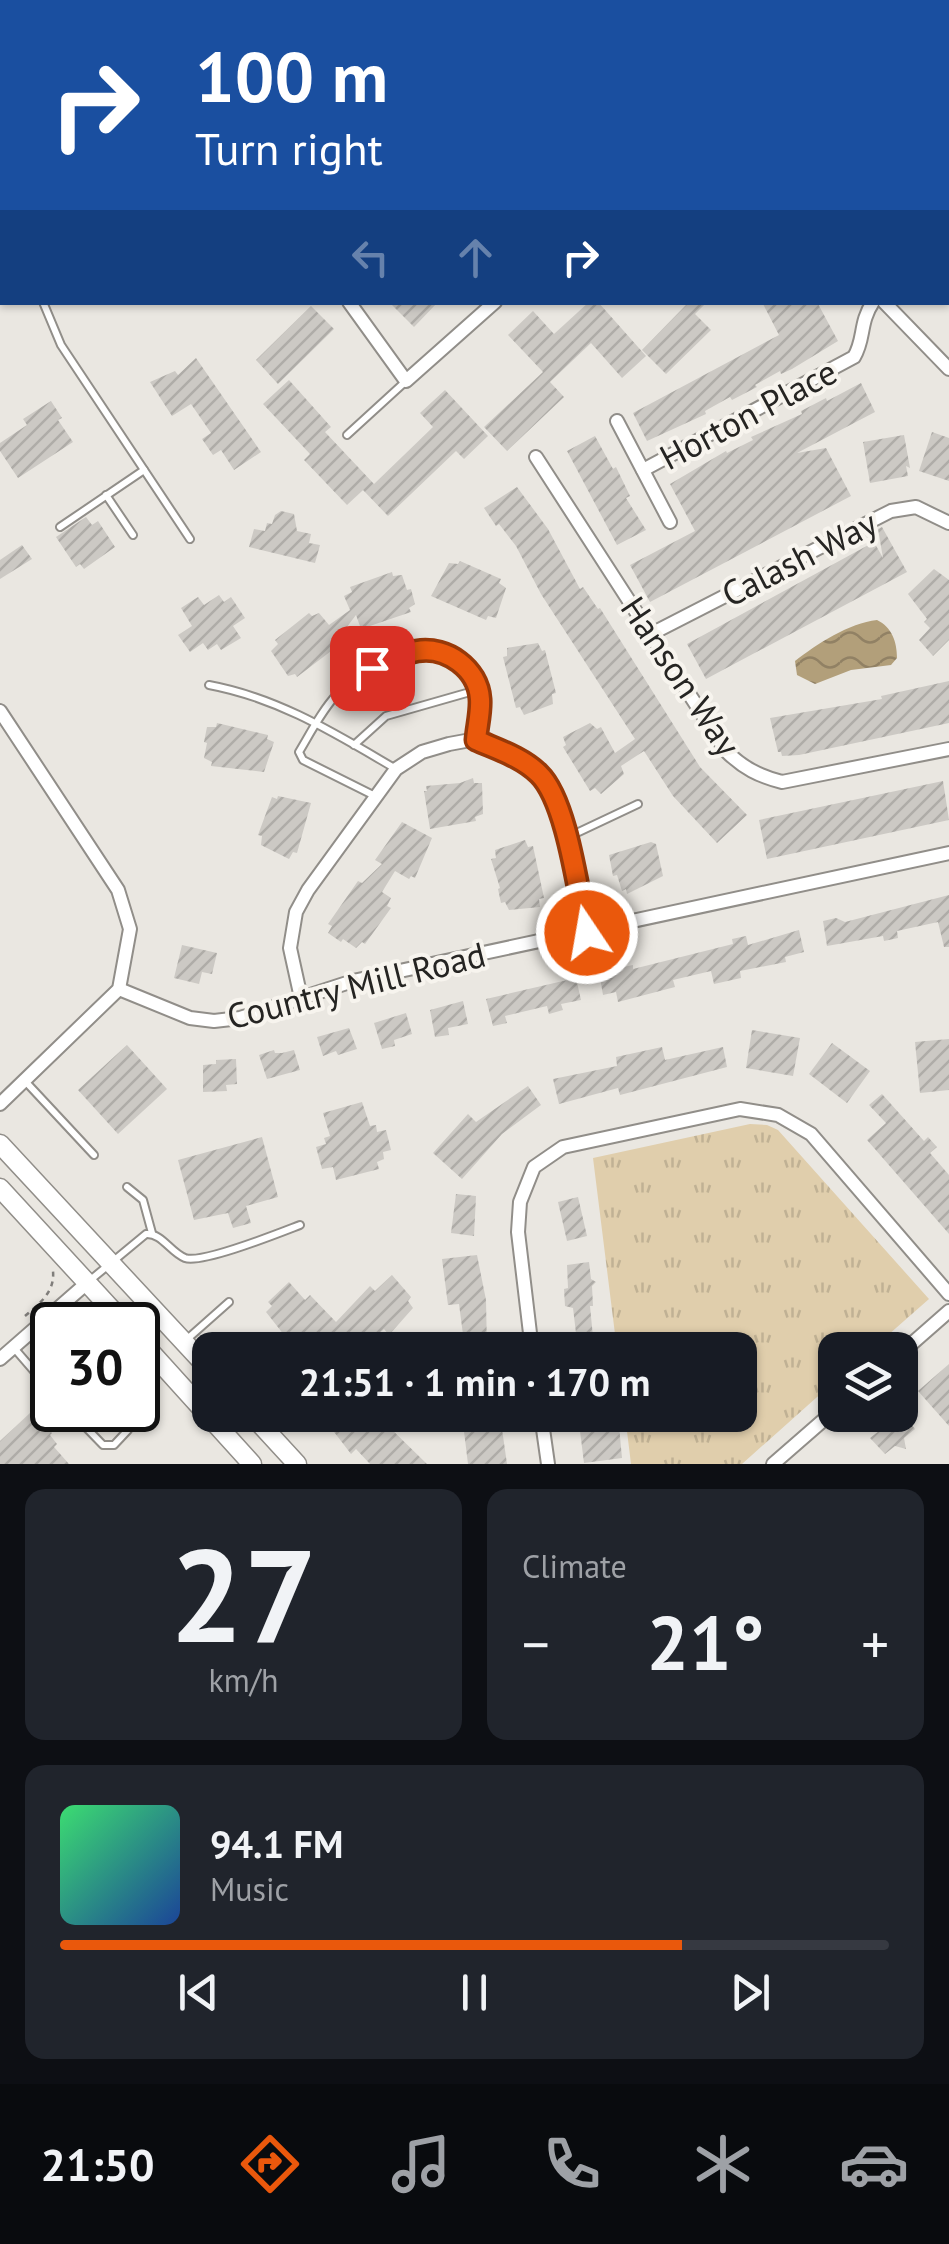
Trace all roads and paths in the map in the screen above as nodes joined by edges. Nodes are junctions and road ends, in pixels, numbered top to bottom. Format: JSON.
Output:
{"nodes":[{"id":1,"x":44,"y":305,"type":"edge"},
{"id":2,"x":351,"y":305,"type":"edge"},
{"id":3,"x":492,"y":305,"type":"edge"},
{"id":4,"x":871,"y":305,"type":"edge"},
{"id":5,"x":887,"y":305,"type":"edge"},
{"id":6,"x":949,"y":369,"type":"edge"},
{"id":7,"x":406,"y":381,"type":"junction"},
{"id":8,"x":617,"y":421,"type":"dead end"},
{"id":9,"x":347,"y":435,"type":"dead end"},
{"id":10,"x":536,"y":457,"type":"dead end"},
{"id":11,"x":144,"y":470,"type":"junction"},
{"id":12,"x":643,"y":470,"type":"junction"},
{"id":13,"x":106,"y":495,"type":"junction"},
{"id":14,"x":670,"y":522,"type":"dead end"},
{"id":15,"x":949,"y":523,"type":"edge"},
{"id":16,"x":60,"y":526,"type":"dead end"},
{"id":17,"x":134,"y":534,"type":"dead end"},
{"id":18,"x":190,"y":539,"type":"dead end"},
{"id":19,"x":651,"y":634,"type":"junction"},
{"id":20,"x":209,"y":684,"type":"dead end"},
{"id":21,"x":478,"y":690,"type":"junction"},
{"id":22,"x":0,"y":711,"type":"edge"},
{"id":23,"x":316,"y":723,"type":"junction"},
{"id":24,"x":476,"y":740,"type":"junction"},
{"id":25,"x":354,"y":744,"type":"junction"},
{"id":26,"x":949,"y":749,"type":"edge"},
{"id":27,"x":396,"y":769,"type":"junction"},
{"id":28,"x":375,"y":796,"type":"junction"},
{"id":29,"x":638,"y":804,"type":"dead end"},
{"id":30,"x":566,"y":838,"type":"junction"},
{"id":31,"x":949,"y":853,"type":"edge"},
{"id":32,"x":587,"y":933,"type":"junction"},
{"id":33,"x":119,"y":990,"type":"junction"},
{"id":34,"x":301,"y":998,"type":"junction"},
{"id":35,"x":24,"y":1080,"type":"junction"},
{"id":36,"x":0,"y":1104,"type":"edge"},
{"id":37,"x":0,"y":1144,"type":"edge"},
{"id":38,"x":94,"y":1155,"type":"dead end"},
{"id":39,"x":127,"y":1187,"type":"dead end"},
{"id":40,"x":0,"y":1188,"type":"edge"},
{"id":41,"x":300,"y":1225,"type":"dead end"},
{"id":42,"x":152,"y":1233,"type":"junction"},
{"id":43,"x":112,"y":1263,"type":"junction"},
{"id":44,"x":52,"y":1265,"type":"dead end"},
{"id":45,"x":87,"y":1283,"type":"junction"},
{"id":46,"x":949,"y":1294,"type":"edge"},
{"id":47,"x":105,"y":1302,"type":"edge"},
{"id":48,"x":229,"y":1302,"type":"dead end"},
{"id":49,"x":949,"y":1311,"type":"edge"},
{"id":50,"x":22,"y":1319,"type":"dead end"},
{"id":51,"x":530,"y":1332,"type":"edge"},
{"id":52,"x":918,"y":1338,"type":"edge"},
{"id":53,"x":184,"y":1342,"type":"junction"},
{"id":54,"x":14,"y":1347,"type":"junction"},
{"id":55,"x":192,"y":1351,"type":"edge"},
{"id":56,"x":0,"y":1360,"type":"edge"},
{"id":57,"x":160,"y":1362,"type":"edge"},
{"id":58,"x":30,"y":1365,"type":"edge"},
{"id":59,"x":818,"y":1425,"type":"edge"},
{"id":60,"x":90,"y":1432,"type":"edge"},
{"id":61,"x":126,"y":1432,"type":"edge"},
{"id":62,"x":268,"y":1432,"type":"edge"},
{"id":63,"x":543,"y":1432,"type":"edge"},
{"id":64,"x":252,"y":1464,"type":"edge"},
{"id":65,"x":298,"y":1464,"type":"edge"},
{"id":66,"x":548,"y":1464,"type":"edge"},
{"id":67,"x":773,"y":1464,"type":"edge"}],
"edges":[{"from":1,"to":11,"type":"lane"},
{"from":2,"to":7,"type":"street"},
{"from":3,"to":7,"type":"street"},
{"from":4,"to":12,"type":"street","name":"Horton Place"},
{"from":5,"to":6,"type":"street"},
{"from":7,"to":9,"type":"lane"},
{"from":8,"to":12,"type":"street","name":"Horton Place"},
{"from":10,"to":19,"type":"street","name":"Hanson Way"},
{"from":11,"to":13,"type":"lane"},
{"from":11,"to":18,"type":"lane"},
{"from":12,"to":14,"type":"street","name":"Horton Place"},
{"from":13,"to":16,"type":"lane"},
{"from":13,"to":17,"type":"lane"},
{"from":15,"to":19,"type":"street","name":"Calash Way"},
{"from":19,"to":26,"type":"street","name":"Hanson Way"},
{"from":20,"to":23,"type":"lane"},
{"from":21,"to":23,"type":"lane"},
{"from":21,"to":24,"type":"lane"},
{"from":21,"to":25,"type":"lane"},
{"from":22,"to":33,"type":"street"},
{"from":23,"to":25,"type":"lane"},
{"from":23,"to":28,"type":"lane"},
{"from":24,"to":27,"type":"street"},
{"from":24,"to":30,"type":"street"},
{"from":25,"to":27,"type":"lane"},
{"from":27,"to":28,"type":"street"},
{"from":28,"to":34,"type":"street"},
{"from":29,"to":30,"type":"lane"},
{"from":30,"to":32,"type":"street"},
{"from":31,"to":32,"type":"street","name":"Country Mill Road"},
{"from":32,"to":34,"type":"street","name":"Country Mill Road"},
{"from":33,"to":34,"type":"street","name":"Country Mill Road"},
{"from":33,"to":35,"type":"street"},
{"from":35,"to":36,"type":"street"},
{"from":35,"to":38,"type":"lane"},
{"from":37,"to":43,"type":"street"},
{"from":39,"to":42,"type":"lane"},
{"from":40,"to":45,"type":"street"},
{"from":41,"to":42,"type":"lane"},
{"from":42,"to":43,"type":"lane"},
{"from":43,"to":45,"type":"lane"},
{"from":43,"to":53,"type":"street"},
{"from":44,"to":50,"type":"path"},
{"from":45,"to":47,"type":"street"},
{"from":45,"to":54,"type":"street"},
{"from":46,"to":51,"type":"street"},
{"from":48,"to":53,"type":"lane"},
{"from":49,"to":52,"type":"street"},
{"from":53,"to":55,"type":"street"},
{"from":54,"to":56,"type":"street"},
{"from":54,"to":58,"type":"lane"},
{"from":57,"to":64,"type":"street"},
{"from":59,"to":67,"type":"street"},
{"from":60,"to":61,"type":"lane"},
{"from":62,"to":65,"type":"street"},
{"from":63,"to":66,"type":"street"}]}
